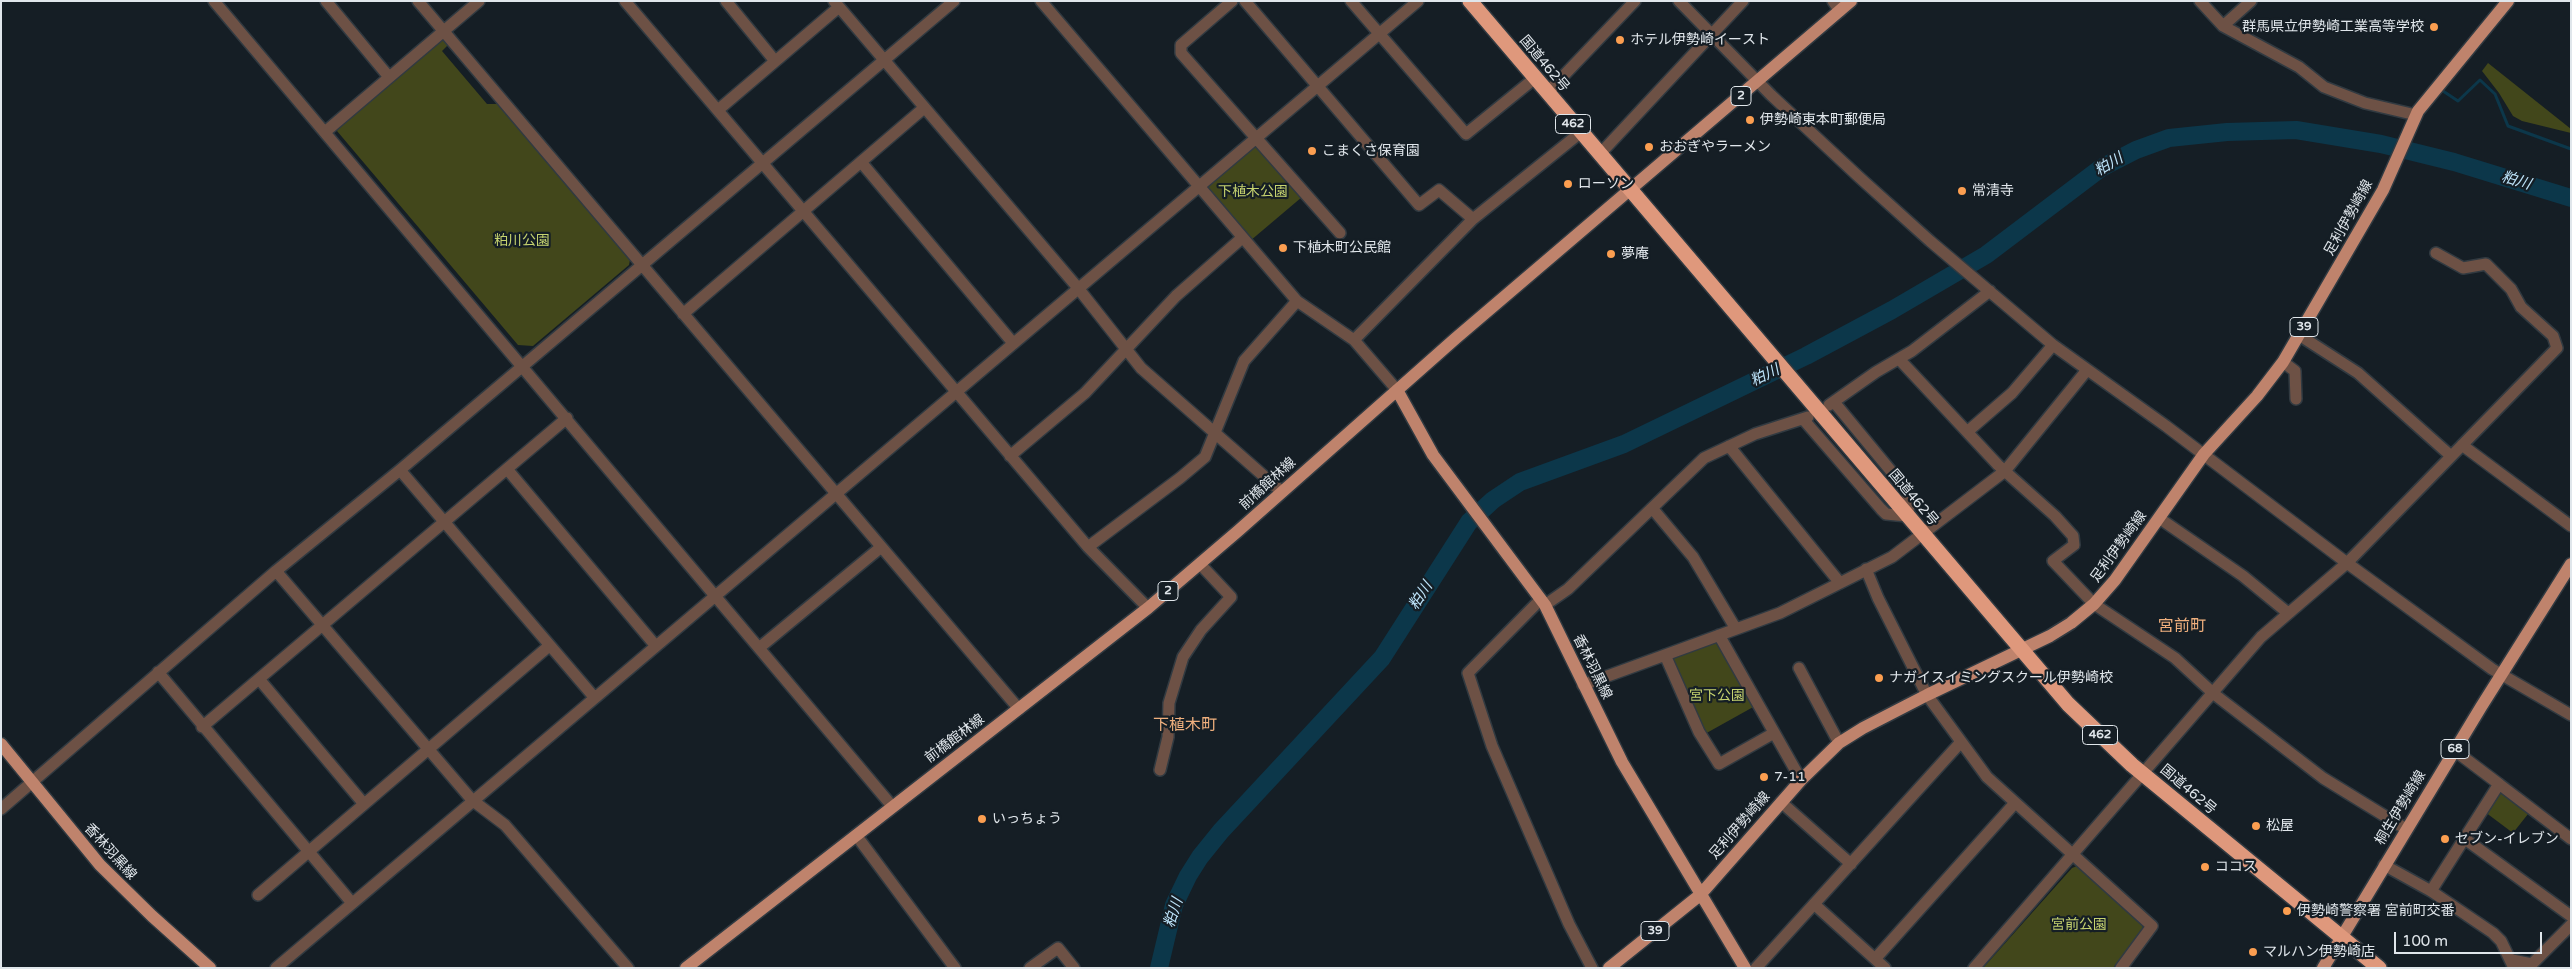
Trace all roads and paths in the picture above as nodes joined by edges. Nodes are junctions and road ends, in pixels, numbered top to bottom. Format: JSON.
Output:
{"nodes":[{"id":1,"x":214,"y":1,"type":"edge"},
{"id":2,"x":326,"y":1,"type":"edge"},
{"id":3,"x":418,"y":1,"type":"edge"},
{"id":4,"x":479,"y":1,"type":"edge"},
{"id":5,"x":625,"y":1,"type":"edge"},
{"id":6,"x":726,"y":1,"type":"edge"},
{"id":7,"x":954,"y":1,"type":"edge"},
{"id":8,"x":1041,"y":1,"type":"edge"},
{"id":9,"x":1232,"y":1,"type":"edge"},
{"id":10,"x":1245,"y":1,"type":"edge"},
{"id":11,"x":1351,"y":1,"type":"edge"},
{"id":12,"x":1418,"y":1,"type":"edge"},
{"id":13,"x":1470,"y":1,"type":"edge"},
{"id":14,"x":1636,"y":1,"type":"edge"},
{"id":15,"x":1679,"y":1,"type":"edge"},
{"id":16,"x":1743,"y":1,"type":"edge"},
{"id":17,"x":1851,"y":1,"type":"edge"},
{"id":18,"x":2200,"y":1,"type":"edge"},
{"id":19,"x":2251,"y":1,"type":"edge"},
{"id":20,"x":2508,"y":1,"type":"edge"},
{"id":21,"x":836,"y":4,"type":"edge"},
{"id":22,"x":1836,"y":6,"type":"edge"},
{"id":23,"x":2222,"y":26,"type":"junction"},
{"id":24,"x":443,"y":31,"type":"junction"},
{"id":25,"x":1379,"y":34,"type":"junction"},
{"id":26,"x":1712,"y":34,"type":"junction"},
{"id":27,"x":775,"y":61,"type":"junction"},
{"id":28,"x":884,"y":61,"type":"junction"},
{"id":29,"x":389,"y":77,"type":"junction"},
{"id":30,"x":1535,"y":78,"type":"junction"},
{"id":31,"x":1758,"y":81,"type":"junction"},
{"id":32,"x":1317,"y":85,"type":"junction"},
{"id":33,"x":1548,"y":92,"type":"junction"},
{"id":34,"x":924,"y":108,"type":"junction"},
{"id":35,"x":718,"y":110,"type":"junction"},
{"id":36,"x":2415,"y":117,"type":"junction"},
{"id":37,"x":325,"y":132,"type":"junction"},
{"id":38,"x":1580,"y":133,"type":"junction"},
{"id":39,"x":1256,"y":137,"type":"junction"},
{"id":40,"x":1599,"y":155,"type":"junction"},
{"id":41,"x":861,"y":162,"type":"junction"},
{"id":42,"x":762,"y":164,"type":"junction"},
{"id":43,"x":1198,"y":186,"type":"junction"},
{"id":44,"x":1630,"y":190,"type":"junction"},
{"id":45,"x":803,"y":210,"type":"junction"},
{"id":46,"x":1473,"y":219,"type":"junction"},
{"id":47,"x":1340,"y":232,"type":"dead end"},
{"id":48,"x":1242,"y":238,"type":"junction"},
{"id":49,"x":2436,"y":253,"type":"dead end"},
{"id":50,"x":642,"y":266,"type":"junction"},
{"id":51,"x":1078,"y":288,"type":"junction"},
{"id":52,"x":1988,"y":290,"type":"junction"},
{"id":53,"x":1297,"y":301,"type":"junction"},
{"id":54,"x":683,"y":314,"type":"junction"},
{"id":55,"x":2299,"y":334,"type":"junction"},
{"id":56,"x":1354,"y":340,"type":"junction"},
{"id":57,"x":1014,"y":343,"type":"junction"},
{"id":58,"x":2053,"y":345,"type":"junction"},
{"id":59,"x":1125,"y":349,"type":"junction"},
{"id":60,"x":1899,"y":359,"type":"junction"},
{"id":61,"x":2283,"y":362,"type":"junction"},
{"id":62,"x":523,"y":366,"type":"junction"},
{"id":63,"x":2087,"y":370,"type":"junction"},
{"id":64,"x":1397,"y":390,"type":"junction"},
{"id":65,"x":956,"y":392,"type":"junction"},
{"id":66,"x":2296,"y":400,"type":"dead end"},
{"id":67,"x":567,"y":418,"type":"junction"},
{"id":68,"x":1966,"y":432,"type":"junction"},
{"id":69,"x":1215,"y":435,"type":"junction"},
{"id":70,"x":2462,"y":445,"type":"junction"},
{"id":71,"x":1729,"y":446,"type":"junction"},
{"id":72,"x":2204,"y":454,"type":"junction"},
{"id":73,"x":1010,"y":456,"type":"junction"},
{"id":74,"x":2451,"y":456,"type":"junction"},
{"id":75,"x":507,"y":469,"type":"junction"},
{"id":76,"x":400,"y":470,"type":"junction"},
{"id":77,"x":2005,"y":471,"type":"junction"},
{"id":78,"x":1282,"y":492,"type":"junction"},
{"id":79,"x":835,"y":494,"type":"junction"},
{"id":80,"x":1652,"y":508,"type":"junction"},
{"id":81,"x":1907,"y":516,"type":"junction"},
{"id":82,"x":2159,"y":518,"type":"junction"},
{"id":83,"x":444,"y":522,"type":"junction"},
{"id":84,"x":2571,"y":526,"type":"edge"},
{"id":85,"x":1921,"y":533,"type":"junction"},
{"id":86,"x":1088,"y":547,"type":"junction"},
{"id":87,"x":880,"y":548,"type":"junction"},
{"id":88,"x":2346,"y":563,"type":"junction"},
{"id":89,"x":1200,"y":564,"type":"junction"},
{"id":90,"x":2571,"y":564,"type":"edge"},
{"id":91,"x":1866,"y":569,"type":"junction"},
{"id":92,"x":276,"y":571,"type":"junction"},
{"id":93,"x":1840,"y":583,"type":"junction"},
{"id":94,"x":714,"y":596,"type":"junction"},
{"id":95,"x":1543,"y":602,"type":"junction"},
{"id":96,"x":2094,"y":604,"type":"junction"},
{"id":97,"x":1148,"y":608,"type":"junction"},
{"id":98,"x":2288,"y":613,"type":"junction"},
{"id":99,"x":323,"y":625,"type":"junction"},
{"id":100,"x":1736,"y":629,"type":"junction"},
{"id":101,"x":1719,"y":635,"type":"junction"},
{"id":102,"x":655,"y":645,"type":"junction"},
{"id":103,"x":549,"y":646,"type":"junction"},
{"id":104,"x":759,"y":648,"type":"junction"},
{"id":105,"x":2022,"y":651,"type":"junction"},
{"id":106,"x":1665,"y":655,"type":"junction"},
{"id":107,"x":1799,"y":668,"type":"dead end"},
{"id":108,"x":158,"y":672,"type":"junction"},
{"id":109,"x":2501,"y":675,"type":"junction"},
{"id":110,"x":258,"y":679,"type":"junction"},
{"id":111,"x":1583,"y":685,"type":"junction"},
{"id":112,"x":2214,"y":694,"type":"junction"},
{"id":113,"x":1927,"y":695,"type":"junction"},
{"id":114,"x":594,"y":697,"type":"junction"},
{"id":115,"x":1019,"y":709,"type":"junction"},
{"id":116,"x":2571,"y":715,"type":"edge"},
{"id":117,"x":202,"y":728,"type":"junction"},
{"id":118,"x":1774,"y":733,"type":"junction"},
{"id":119,"x":1961,"y":742,"type":"junction"},
{"id":120,"x":1839,"y":743,"type":"junction"},
{"id":121,"x":1,"y":744,"type":"edge"},
{"id":122,"x":429,"y":749,"type":"junction"},
{"id":123,"x":2454,"y":750,"type":"junction"},
{"id":124,"x":1160,"y":770,"type":"dead end"},
{"id":125,"x":2143,"y":774,"type":"junction"},
{"id":126,"x":1801,"y":780,"type":"junction"},
{"id":127,"x":33,"y":782,"type":"junction"},
{"id":128,"x":2499,"y":784,"type":"junction"},
{"id":129,"x":472,"y":800,"type":"junction"},
{"id":130,"x":1781,"y":802,"type":"junction"},
{"id":131,"x":2015,"y":803,"type":"junction"},
{"id":132,"x":364,"y":804,"type":"junction"},
{"id":133,"x":892,"y":806,"type":"junction"},
{"id":134,"x":1,"y":809,"type":"edge"},
{"id":135,"x":2406,"y":829,"type":"junction"},
{"id":136,"x":856,"y":836,"type":"junction"},
{"id":137,"x":2465,"y":839,"type":"junction"},
{"id":138,"x":2571,"y":839,"type":"edge"},
{"id":139,"x":308,"y":852,"type":"junction"},
{"id":140,"x":2073,"y":855,"type":"junction"},
{"id":141,"x":1851,"y":864,"type":"junction"},
{"id":142,"x":2384,"y":866,"type":"junction"},
{"id":143,"x":2431,"y":891,"type":"junction"},
{"id":144,"x":258,"y":895,"type":"dead end"},
{"id":145,"x":1700,"y":895,"type":"junction"},
{"id":146,"x":352,"y":903,"type":"junction"},
{"id":147,"x":1814,"y":904,"type":"junction"},
{"id":148,"x":2571,"y":916,"type":"edge"},
{"id":149,"x":2571,"y":925,"type":"edge"},
{"id":150,"x":2342,"y":937,"type":"junction"},
{"id":151,"x":1875,"y":959,"type":"junction"},
{"id":152,"x":2513,"y":964,"type":"edge"},
{"id":153,"x":1591,"y":967,"type":"edge"},
{"id":154,"x":1612,"y":967,"type":"edge"},
{"id":155,"x":210,"y":968,"type":"edge"},
{"id":156,"x":276,"y":968,"type":"edge"},
{"id":157,"x":628,"y":968,"type":"edge"},
{"id":158,"x":686,"y":968,"type":"edge"},
{"id":159,"x":954,"y":968,"type":"edge"},
{"id":160,"x":1030,"y":968,"type":"edge"},
{"id":161,"x":1074,"y":968,"type":"edge"},
{"id":162,"x":1745,"y":968,"type":"edge"},
{"id":163,"x":1756,"y":968,"type":"edge"},
{"id":164,"x":1885,"y":968,"type":"edge"},
{"id":165,"x":1974,"y":968,"type":"edge"},
{"id":166,"x":2121,"y":968,"type":"edge"},
{"id":167,"x":2323,"y":968,"type":"edge"},
{"id":168,"x":2379,"y":968,"type":"edge"}],
"edges":[{"from":1,"to":37,"type":"street"},
{"from":2,"to":29,"type":"street"},
{"from":3,"to":24,"type":"street"},
{"from":4,"to":24,"type":"street"},
{"from":5,"to":35,"type":"street"},
{"from":6,"to":27,"type":"street"},
{"from":7,"to":28,"type":"street"},
{"from":8,"to":43,"type":"street"},
{"from":9,"to":39,"type":"street"},
{"from":10,"to":32,"type":"street"},
{"from":11,"to":25,"type":"street"},
{"from":12,"to":25,"type":"street"},
{"from":13,"to":30,"type":"highway","name":"国道462号","number":"462"},
{"from":14,"to":33,"type":"street"},
{"from":15,"to":26,"type":"street"},
{"from":16,"to":26,"type":"street"},
{"from":17,"to":22,"type":"main road","name":"前橋館林線","number":"2"},
{"from":18,"to":23,"type":"street"},
{"from":19,"to":23,"type":"street"},
{"from":20,"to":36,"type":"main road","name":"足利伊勢崎線","number":"39"},
{"from":21,"to":27,"type":"street"},
{"from":21,"to":28,"type":"street"},
{"from":22,"to":31,"type":"main road","name":"前橋館林線","number":"2"},
{"from":23,"to":36,"type":"street"},
{"from":24,"to":29,"type":"street"},
{"from":24,"to":50,"type":"street"},
{"from":25,"to":30,"type":"street"},
{"from":25,"to":32,"type":"street"},
{"from":26,"to":31,"type":"street"},
{"from":26,"to":40,"type":"street"},
{"from":27,"to":35,"type":"street"},
{"from":28,"to":34,"type":"street"},
{"from":28,"to":42,"type":"street"},
{"from":29,"to":37,"type":"street"},
{"from":30,"to":33,"type":"highway","name":"国道462号","number":"462"},
{"from":31,"to":44,"type":"main road","name":"前橋館林線","number":"2"},
{"from":31,"to":52,"type":"street"},
{"from":32,"to":39,"type":"street"},
{"from":32,"to":46,"type":"street"},
{"from":33,"to":38,"type":"highway","name":"国道462号","number":"462"},
{"from":34,"to":41,"type":"street"},
{"from":34,"to":51,"type":"street"},
{"from":35,"to":42,"type":"street"},
{"from":36,"to":55,"type":"main road","name":"足利伊勢崎線","number":"39"},
{"from":37,"to":62,"type":"street"},
{"from":38,"to":40,"type":"highway","name":"国道462号","number":"462"},
{"from":38,"to":46,"type":"street"},
{"from":39,"to":43,"type":"street"},
{"from":39,"to":47,"type":"street"},
{"from":40,"to":44,"type":"highway","name":"国道462号","number":"462"},
{"from":41,"to":45,"type":"street"},
{"from":41,"to":57,"type":"street"},
{"from":42,"to":45,"type":"street"},
{"from":42,"to":50,"type":"street"},
{"from":43,"to":48,"type":"street"},
{"from":43,"to":51,"type":"street"},
{"from":44,"to":64,"type":"main road","name":"前橋館林線","number":"2"},
{"from":44,"to":81,"type":"highway","name":"国道462号","number":"462"},
{"from":45,"to":54,"type":"street"},
{"from":45,"to":65,"type":"street"},
{"from":46,"to":56,"type":"street"},
{"from":48,"to":53,"type":"street"},
{"from":48,"to":59,"type":"street"},
{"from":49,"to":70,"type":"street"},
{"from":50,"to":54,"type":"street"},
{"from":50,"to":62,"type":"street"},
{"from":51,"to":57,"type":"street"},
{"from":51,"to":59,"type":"street"},
{"from":52,"to":58,"type":"street"},
{"from":52,"to":60,"type":"street"},
{"from":53,"to":56,"type":"street"},
{"from":53,"to":69,"type":"street"},
{"from":54,"to":79,"type":"street"},
{"from":55,"to":61,"type":"main road","name":"足利伊勢崎線","number":"39"},
{"from":55,"to":74,"type":"street"},
{"from":56,"to":64,"type":"street"},
{"from":57,"to":65,"type":"street"},
{"from":58,"to":63,"type":"street"},
{"from":58,"to":68,"type":"street"},
{"from":59,"to":69,"type":"street"},
{"from":59,"to":73,"type":"street"},
{"from":60,"to":68,"type":"street"},
{"from":60,"to":81,"type":"street"},
{"from":61,"to":66,"type":"street"},
{"from":61,"to":72,"type":"main road","name":"足利伊勢崎線","number":"39"},
{"from":62,"to":67,"type":"street"},
{"from":62,"to":76,"type":"street"},
{"from":63,"to":72,"type":"street"},
{"from":63,"to":77,"type":"street"},
{"from":64,"to":78,"type":"main road","name":"前橋館林線","number":"2"},
{"from":64,"to":95,"type":"main road","name":"香林羽黒線"},
{"from":65,"to":73,"type":"street"},
{"from":65,"to":79,"type":"street"},
{"from":67,"to":75,"type":"street"},
{"from":67,"to":94,"type":"street"},
{"from":68,"to":77,"type":"street"},
{"from":69,"to":78,"type":"street"},
{"from":69,"to":86,"type":"street"},
{"from":70,"to":74,"type":"street"},
{"from":70,"to":84,"type":"street"},
{"from":71,"to":80,"type":"street"},
{"from":71,"to":81,"type":"street"},
{"from":71,"to":93,"type":"street"},
{"from":72,"to":82,"type":"main road","name":"足利伊勢崎線","number":"39"},
{"from":72,"to":88,"type":"street"},
{"from":73,"to":86,"type":"street"},
{"from":74,"to":88,"type":"street"},
{"from":75,"to":83,"type":"street"},
{"from":75,"to":102,"type":"street"},
{"from":76,"to":83,"type":"street"},
{"from":76,"to":92,"type":"street"},
{"from":77,"to":85,"type":"street"},
{"from":77,"to":96,"type":"street"},
{"from":78,"to":89,"type":"main road","name":"前橋館林線","number":"2"},
{"from":79,"to":87,"type":"street"},
{"from":79,"to":94,"type":"street"},
{"from":80,"to":95,"type":"street"},
{"from":80,"to":100,"type":"street"},
{"from":81,"to":85,"type":"highway","name":"国道462号","number":"462"},
{"from":82,"to":96,"type":"main road","name":"足利伊勢崎線","number":"39"},
{"from":82,"to":98,"type":"street"},
{"from":83,"to":99,"type":"street"},
{"from":83,"to":103,"type":"street"},
{"from":85,"to":91,"type":"street"},
{"from":85,"to":105,"type":"highway","name":"国道462号","number":"462"},
{"from":86,"to":97,"type":"street"},
{"from":87,"to":104,"type":"street"},
{"from":87,"to":115,"type":"street"},
{"from":88,"to":98,"type":"street"},
{"from":88,"to":109,"type":"street"},
{"from":89,"to":97,"type":"main road","name":"前橋館林線","number":"2"},
{"from":89,"to":124,"type":"street"},
{"from":90,"to":109,"type":"main road","name":"桐生伊勢崎線","number":"68"},
{"from":91,"to":93,"type":"street"},
{"from":91,"to":113,"type":"street"},
{"from":92,"to":99,"type":"street"},
{"from":92,"to":108,"type":"street"},
{"from":93,"to":100,"type":"street"},
{"from":94,"to":102,"type":"street"},
{"from":94,"to":104,"type":"street"},
{"from":95,"to":111,"type":"main road","name":"香林羽黒線"},
{"from":95,"to":153,"type":"street"},
{"from":96,"to":105,"type":"main road","name":"足利伊勢崎線","number":"39"},
{"from":96,"to":112,"type":"street"},
{"from":97,"to":115,"type":"main road","name":"前橋館林線","number":"2"},
{"from":98,"to":112,"type":"street"},
{"from":99,"to":110,"type":"street"},
{"from":99,"to":122,"type":"street"},
{"from":100,"to":101,"type":"street"},
{"from":101,"to":106,"type":"street"},
{"from":101,"to":118,"type":"street"},
{"from":102,"to":114,"type":"street"},
{"from":103,"to":114,"type":"street"},
{"from":103,"to":122,"type":"street"},
{"from":104,"to":133,"type":"street"},
{"from":105,"to":113,"type":"main road","name":"足利伊勢崎線","number":"39"},
{"from":105,"to":125,"type":"highway","name":"国道462号","number":"462"},
{"from":106,"to":111,"type":"street"},
{"from":106,"to":118,"type":"street"},
{"from":107,"to":120,"type":"street"},
{"from":108,"to":117,"type":"street"},
{"from":108,"to":127,"type":"street"},
{"from":109,"to":116,"type":"street"},
{"from":109,"to":123,"type":"main road","name":"桐生伊勢崎線","number":"68"},
{"from":110,"to":117,"type":"street"},
{"from":110,"to":132,"type":"street"},
{"from":111,"to":145,"type":"main road","name":"香林羽黒線"},
{"from":112,"to":125,"type":"street"},
{"from":112,"to":135,"type":"street"},
{"from":113,"to":119,"type":"street"},
{"from":113,"to":120,"type":"main road","name":"足利伊勢崎線","number":"39"},
{"from":114,"to":129,"type":"street"},
{"from":115,"to":133,"type":"main road","name":"前橋館林線","number":"2"},
{"from":117,"to":139,"type":"street"},
{"from":118,"to":126,"type":"street"},
{"from":119,"to":131,"type":"street"},
{"from":119,"to":141,"type":"street"},
{"from":120,"to":126,"type":"main road","name":"足利伊勢崎線","number":"39"},
{"from":121,"to":127,"type":"main road","name":"香林羽黒線"},
{"from":122,"to":129,"type":"street"},
{"from":122,"to":132,"type":"street"},
{"from":123,"to":128,"type":"street"},
{"from":123,"to":135,"type":"main road","name":"桐生伊勢崎線","number":"68"},
{"from":125,"to":140,"type":"street"},
{"from":125,"to":150,"type":"highway","name":"国道462号","number":"462"},
{"from":126,"to":130,"type":"main road","name":"足利伊勢崎線","number":"39"},
{"from":127,"to":134,"type":"street"},
{"from":127,"to":155,"type":"main road","name":"香林羽黒線"},
{"from":128,"to":137,"type":"street"},
{"from":128,"to":138,"type":"street"},
{"from":129,"to":146,"type":"street"},
{"from":129,"to":157,"type":"street"},
{"from":130,"to":141,"type":"street"},
{"from":130,"to":145,"type":"main road","name":"足利伊勢崎線","number":"39"},
{"from":131,"to":140,"type":"street"},
{"from":131,"to":151,"type":"street"},
{"from":132,"to":139,"type":"street"},
{"from":133,"to":136,"type":"main road","name":"前橋館林線","number":"2"},
{"from":135,"to":142,"type":"main road","name":"桐生伊勢崎線","number":"68"},
{"from":136,"to":158,"type":"main road","name":"前橋館林線","number":"2"},
{"from":136,"to":159,"type":"street"},
{"from":137,"to":143,"type":"street"},
{"from":137,"to":148,"type":"street"},
{"from":139,"to":144,"type":"street"},
{"from":139,"to":146,"type":"street"},
{"from":140,"to":165,"type":"street"},
{"from":140,"to":166,"type":"street"},
{"from":141,"to":147,"type":"street"},
{"from":142,"to":143,"type":"street"},
{"from":142,"to":150,"type":"main road","name":"桐生伊勢崎線","number":"68"},
{"from":143,"to":152,"type":"street"},
{"from":145,"to":154,"type":"main road","name":"足利伊勢崎線","number":"39"},
{"from":145,"to":162,"type":"main road","name":"香林羽黒線"},
{"from":146,"to":156,"type":"street"},
{"from":147,"to":151,"type":"street"},
{"from":147,"to":163,"type":"street"},
{"from":149,"to":152,"type":"street"},
{"from":150,"to":167,"type":"main road","name":"桐生伊勢崎線","number":"68"},
{"from":150,"to":168,"type":"highway","name":"国道462号","number":"462"},
{"from":151,"to":164,"type":"street"},
{"from":160,"to":161,"type":"street"}]}
